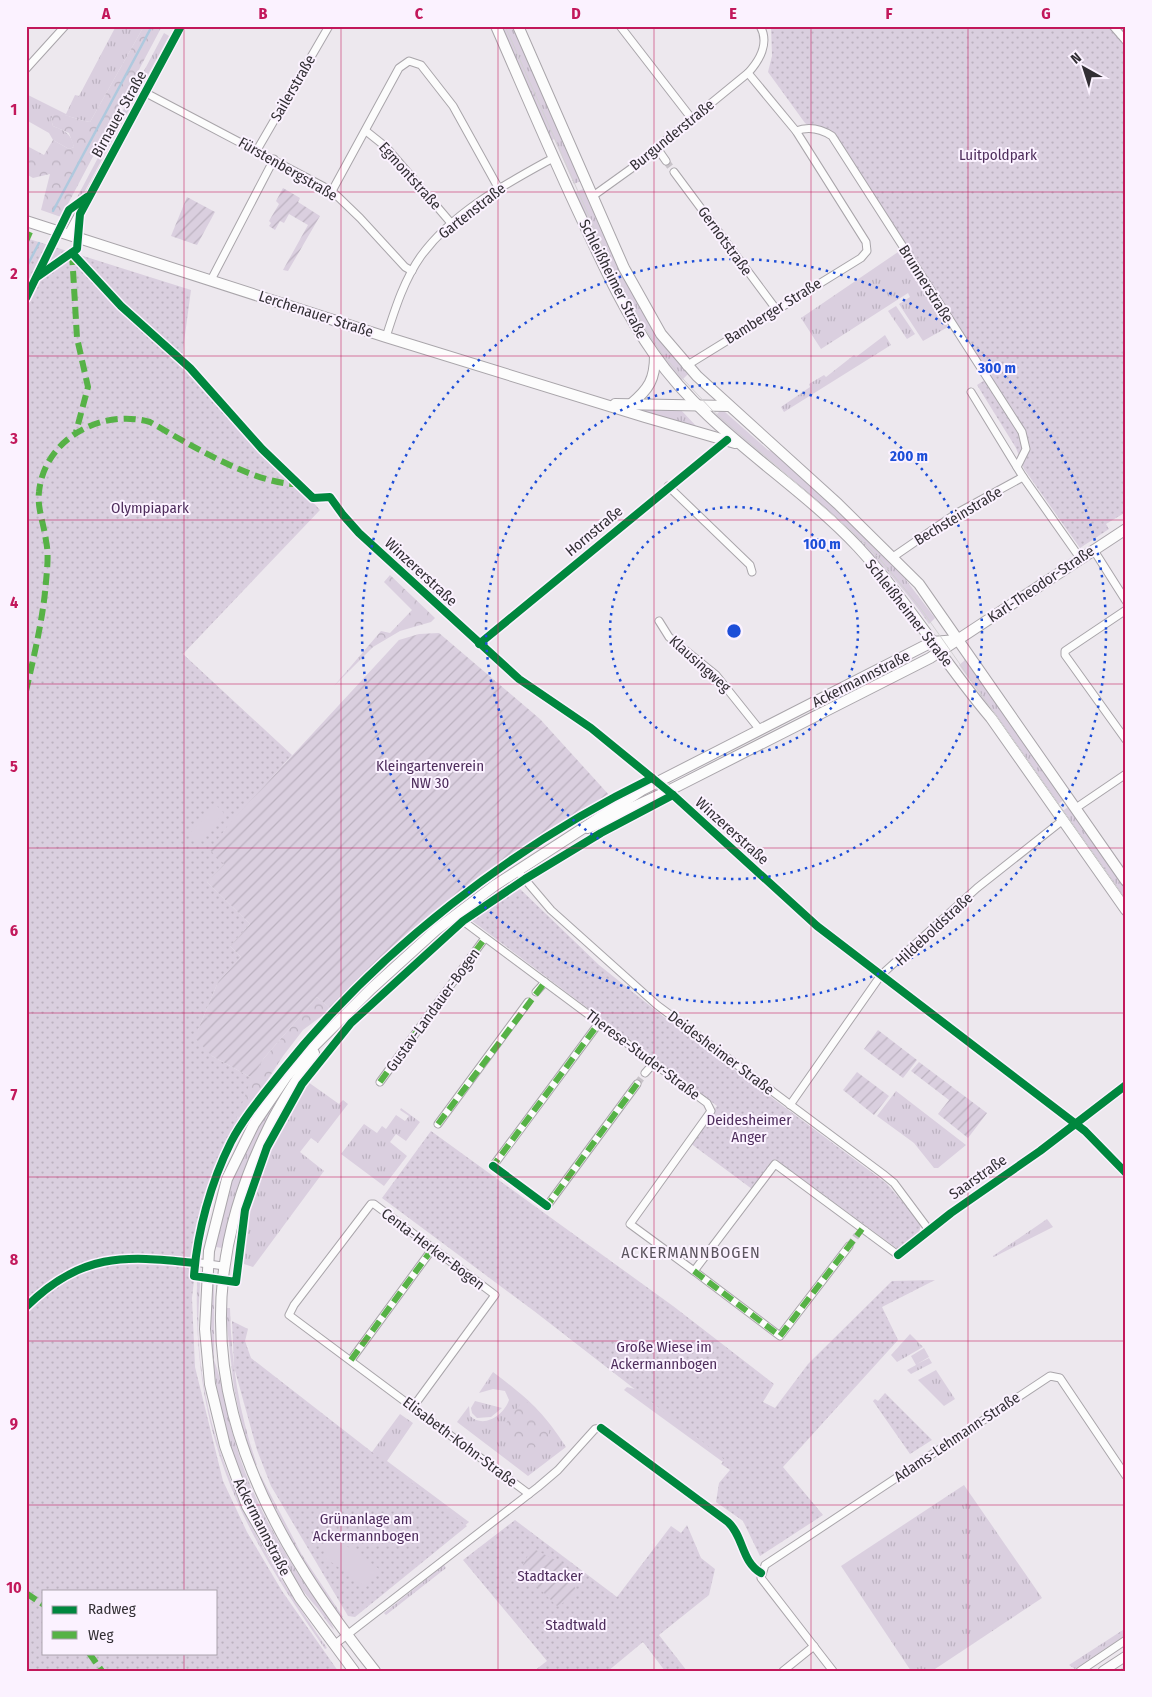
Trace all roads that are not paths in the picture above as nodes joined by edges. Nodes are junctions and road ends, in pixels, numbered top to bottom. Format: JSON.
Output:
{"nodes":[{"id":1,"x":65,"y":26,"type":"edge"},
{"id":2,"x":328,"y":26,"type":"edge"},
{"id":3,"x":496,"y":26,"type":"edge"},
{"id":4,"x":518,"y":26,"type":"edge"},
{"id":5,"x":620,"y":26,"type":"edge"},
{"id":6,"x":760,"y":26,"type":"edge"},
{"id":7,"x":1113,"y":26,"type":"edge"},
{"id":8,"x":179,"y":27,"type":"edge"},
{"id":9,"x":1126,"y":41,"type":"edge"},
{"id":10,"x":26,"y":68,"type":"edge"},
{"id":11,"x":748,"y":74,"type":"junction"},
{"id":12,"x":146,"y":93,"type":"junction"},
{"id":13,"x":692,"y":119,"type":"junction"},
{"id":14,"x":366,"y":131,"type":"junction"},
{"id":15,"x":796,"y":131,"type":"junction"},
{"id":16,"x":657,"y":148,"type":"junction"},
{"id":17,"x":257,"y":150,"type":"junction"},
{"id":18,"x":553,"y":158,"type":"junction"},
{"id":19,"x":274,"y":160,"type":"junction"},
{"id":20,"x":666,"y":161,"type":"tunnel mouth"},
{"id":21,"x":674,"y":172,"type":"tunnel mouth"},
{"id":22,"x":499,"y":189,"type":"junction"},
{"id":23,"x":332,"y":191,"type":"junction"},
{"id":24,"x":594,"y":196,"type":"junction"},
{"id":25,"x":26,"y":221,"type":"edge"},
{"id":26,"x":452,"y":223,"type":"junction"},
{"id":27,"x":68,"y":234,"type":"junction"},
{"id":28,"x":412,"y":271,"type":"junction"},
{"id":29,"x":211,"y":280,"type":"junction"},
{"id":30,"x":776,"y":309,"type":"junction"},
{"id":31,"x":386,"y":337,"type":"junction"},
{"id":32,"x":655,"y":356,"type":"junction"},
{"id":33,"x":686,"y":366,"type":"junction"},
{"id":34,"x":971,"y":392,"type":"dead end"},
{"id":35,"x":606,"y":404,"type":"junction"},
{"id":36,"x":631,"y":404,"type":"junction"},
{"id":37,"x":696,"y":404,"type":"junction"},
{"id":38,"x":729,"y":406,"type":"junction"},
{"id":39,"x":727,"y":440,"type":"junction"},
{"id":40,"x":743,"y":446,"type":"junction"},
{"id":41,"x":1017,"y":467,"type":"junction"},
{"id":42,"x":1023,"y":477,"type":"junction"},
{"id":43,"x":668,"y":486,"type":"junction"},
{"id":44,"x":330,"y":497,"type":"dead end"},
{"id":45,"x":1126,"y":529,"type":"edge"},
{"id":46,"x":1093,"y":549,"type":"junction"},
{"id":47,"x":894,"y":557,"type":"junction"},
{"id":48,"x":1080,"y":558,"type":"junction"},
{"id":49,"x":752,"y":572,"type":"dead end"},
{"id":50,"x":1126,"y":601,"type":"edge"},
{"id":51,"x":1126,"y":610,"type":"edge"},
{"id":52,"x":659,"y":621,"type":"dead end"},
{"id":53,"x":957,"y":640,"type":"junction"},
{"id":54,"x":932,"y":642,"type":"junction"},
{"id":55,"x":479,"y":644,"type":"junction"},
{"id":56,"x":940,"y":652,"type":"junction"},
{"id":57,"x":760,"y":730,"type":"junction"},
{"id":58,"x":1126,"y":740,"type":"edge"},
{"id":59,"x":1126,"y":774,"type":"edge"},
{"id":60,"x":657,"y":782,"type":"junction"},
{"id":61,"x":668,"y":791,"type":"junction"},
{"id":62,"x":1076,"y":808,"type":"junction"},
{"id":63,"x":1063,"y":820,"type":"junction"},
{"id":64,"x":580,"y":830,"type":"junction"},
{"id":65,"x":517,"y":870,"type":"junction"},
{"id":66,"x":1126,"y":881,"type":"edge"},
{"id":67,"x":1126,"y":910,"type":"edge"},
{"id":68,"x":455,"y":915,"type":"junction"},
{"id":69,"x":486,"y":938,"type":"junction"},
{"id":70,"x":881,"y":976,"type":"junction"},
{"id":71,"x":544,"y":982,"type":"junction"},
{"id":72,"x":536,"y":992,"type":"dead end"},
{"id":73,"x":528,"y":1002,"type":"dead end"},
{"id":74,"x":599,"y":1023,"type":"junction"},
{"id":75,"x":323,"y":1039,"type":"junction"},
{"id":76,"x":653,"y":1064,"type":"junction"},
{"id":77,"x":645,"y":1073,"type":"tunnel mouth"},
{"id":78,"x":380,"y":1082,"type":"dead end"},
{"id":79,"x":637,"y":1084,"type":"tunnel mouth"},
{"id":80,"x":1126,"y":1084,"type":"edge"},
{"id":81,"x":790,"y":1105,"type":"junction"},
{"id":82,"x":438,"y":1124,"type":"dead end"},
{"id":83,"x":1075,"y":1124,"type":"junction"},
{"id":84,"x":493,"y":1166,"type":"dead end"},
{"id":85,"x":1126,"y":1173,"type":"edge"},
{"id":86,"x":547,"y":1206,"type":"dead end"},
{"id":87,"x":929,"y":1230,"type":"junction"},
{"id":88,"x":849,"y":1246,"type":"tunnel mouth"},
{"id":89,"x":433,"y":1248,"type":"junction"},
{"id":90,"x":208,"y":1264,"type":"junction"},
{"id":91,"x":224,"y":1266,"type":"junction"},
{"id":92,"x":694,"y":1271,"type":"junction"},
{"id":93,"x":26,"y":1307,"type":"edge"},
{"id":94,"x":289,"y":1315,"type":"joint"},
{"id":95,"x":351,"y":1360,"type":"junction"},
{"id":96,"x":413,"y":1407,"type":"junction"},
{"id":97,"x":601,"y":1428,"type":"dead end"},
{"id":98,"x":1126,"y":1476,"type":"edge"},
{"id":99,"x":529,"y":1494,"type":"junction"},
{"id":100,"x":346,"y":1635,"type":"junction"},
{"id":101,"x":1126,"y":1640,"type":"edge"},
{"id":102,"x":334,"y":1645,"type":"junction"},
{"id":103,"x":814,"y":1646,"type":"junction"},
{"id":104,"x":1126,"y":1656,"type":"edge"},
{"id":105,"x":354,"y":1671,"type":"edge"},
{"id":106,"x":375,"y":1671,"type":"edge"},
{"id":107,"x":783,"y":1671,"type":"edge"},
{"id":108,"x":833,"y":1671,"type":"edge"},
{"id":109,"x":1080,"y":1671,"type":"edge"},
{"id":110,"x":1103,"y":1671,"type":"edge"}],
"edges":[{"from":1,"to":10,"type":"street"},
{"from":2,"to":17,"type":"street","name":"Sailerstraße"},
{"from":3,"to":18,"type":"main road","name":"Schleißheimer Straße"},
{"from":4,"to":24,"type":"main road","name":"Schleißheimer Straße"},
{"from":5,"to":13,"type":"street"},
{"from":6,"to":11,"type":"street"},
{"from":7,"to":9,"type":"street"},
{"from":8,"to":12,"type":"street","name":"Birnauer Straße"},
{"from":11,"to":13,"type":"street","name":"Burgunderstraße"},
{"from":11,"to":15,"type":"street"},
{"from":12,"to":17,"type":"street","name":"Fürstenbergstraße"},
{"from":12,"to":27,"type":"street","name":"Birnauer Straße"},
{"from":13,"to":16,"type":"street","name":"Burgunderstraße"},
{"from":14,"to":22,"type":"street"},
{"from":14,"to":23,"type":"street"},
{"from":14,"to":26,"type":"street","name":"Egmontstraße"},
{"from":15,"to":30,"type":"street","name":"Bamberger Straße"},
{"from":15,"to":41,"type":"street","name":"Brunnerstraße"},
{"from":16,"to":20,"type":"street"},
{"from":16,"to":24,"type":"street","name":"Burgunderstraße"},
{"from":17,"to":19,"type":"street","name":"Fürstenbergstraße"},
{"from":18,"to":22,"type":"street","name":"Gartenstraße"},
{"from":18,"to":32,"type":"main road","name":"Schleißheimer Straße"},
{"from":19,"to":23,"type":"street","name":"Fürstenbergstraße"},
{"from":19,"to":29,"type":"street"},
{"from":21,"to":30,"type":"street","name":"Gernotstraße"},
{"from":22,"to":26,"type":"street","name":"Gartenstraße"},
{"from":23,"to":28,"type":"street","name":"Fürstenbergstraße"},
{"from":24,"to":33,"type":"main road","name":"Schleißheimer Straße"},
{"from":25,"to":27,"type":"main road","name":"Lerchenauer Straße"},
{"from":26,"to":28,"type":"street","name":"Gartenstraße"},
{"from":27,"to":29,"type":"main road","name":"Lerchenauer Straße"},
{"from":28,"to":31,"type":"street","name":"Gartenstraße"},
{"from":29,"to":31,"type":"main road","name":"Lerchenauer Straße"},
{"from":30,"to":33,"type":"street","name":"Bamberger Straße"},
{"from":31,"to":35,"type":"main road","name":"Lerchenauer Straße"},
{"from":32,"to":36,"type":"main road"},
{"from":32,"to":37,"type":"main road","name":"Schleißheimer Straße"},
{"from":33,"to":38,"type":"main road","name":"Schleißheimer Straße"},
{"from":34,"to":41,"type":"street"},
{"from":35,"to":36,"type":"main road","name":"Lerchenauer Straße"},
{"from":35,"to":39,"type":"main road","name":"Lerchenauer Straße"},
{"from":36,"to":37,"type":"main road","name":"Lerchenauer Straße"},
{"from":37,"to":38,"type":"main road","name":"Lerchenauer Straße"},
{"from":37,"to":40,"type":"main road","name":"Schleißheimer Straße"},
{"from":38,"to":47,"type":"main road","name":"Schleißheimer Straße"},
{"from":39,"to":40,"type":"main road","name":"Lerchenauer Straße"},
{"from":39,"to":43,"type":"street","name":"Hornstraße"},
{"from":40,"to":54,"type":"main road","name":"Schleißheimer Straße"},
{"from":41,"to":42,"type":"street"},
{"from":42,"to":47,"type":"street","name":"Bechsteinstraße"},
{"from":42,"to":48,"type":"street"},
{"from":43,"to":49,"type":"street"},
{"from":43,"to":55,"type":"street","name":"Hornstraße"},
{"from":44,"to":55,"type":"street","name":"Winzererstraße"},
{"from":45,"to":46,"type":"main road","name":"Karl-Theodor-Straße"},
{"from":46,"to":48,"type":"main road","name":"Karl-Theodor-Straße"},
{"from":46,"to":50,"type":"street"},
{"from":47,"to":53,"type":"main road","name":"Schleißheimer Straße"},
{"from":48,"to":53,"type":"main road","name":"Karl-Theodor-Straße"},
{"from":51,"to":58,"type":"street"},
{"from":52,"to":57,"type":"street","name":"Klausingweg"},
{"from":53,"to":54,"type":"main road","name":"Ackermannstraße"},
{"from":53,"to":56,"type":"main road","name":"Ackermannstraße"},
{"from":53,"to":62,"type":"main road","name":"Schleißheimer Straße"},
{"from":54,"to":56,"type":"main road","name":"Schleißheimer Straße"},
{"from":54,"to":57,"type":"main road","name":"Ackermannstraße"},
{"from":55,"to":60,"type":"street","name":"Winzererstraße"},
{"from":56,"to":61,"type":"main road","name":"Ackermannstraße"},
{"from":56,"to":63,"type":"main road","name":"Schleißheimer Straße"},
{"from":57,"to":60,"type":"main road","name":"Ackermannstraße"},
{"from":59,"to":62,"type":"street"},
{"from":60,"to":61,"type":"street","name":"Winzererstraße"},
{"from":60,"to":64,"type":"main road","name":"Ackermannstraße"},
{"from":61,"to":64,"type":"main road","name":"Ackermannstraße"},
{"from":61,"to":70,"type":"street","name":"Winzererstraße"},
{"from":62,"to":66,"type":"main road","name":"Schleißheimer Straße"},
{"from":63,"to":67,"type":"main road","name":"Schleißheimer Straße"},
{"from":63,"to":70,"type":"street","name":"Hildeboldstraße"},
{"from":64,"to":65,"type":"main road","name":"Ackermannstraße"},
{"from":65,"to":68,"type":"main road","name":"Ackermannstraße"},
{"from":65,"to":81,"type":"street","name":"Deidesheimer Straße"},
{"from":68,"to":69,"type":"street","name":"Therese-Studer-Straße"},
{"from":68,"to":75,"type":"main road","name":"Ackermannstraße"},
{"from":69,"to":71,"type":"street","name":"Therese-Studer-Straße"},
{"from":69,"to":78,"type":"street","name":"Gustav-Landauer-Bogen"},
{"from":70,"to":81,"type":"street","name":"Hildeboldstraße"},
{"from":70,"to":83,"type":"street","name":"Winzererstraße"},
{"from":71,"to":72,"type":"street"},
{"from":71,"to":74,"type":"street","name":"Therese-Studer-Straße"},
{"from":73,"to":82,"type":"street"},
{"from":74,"to":76,"type":"street","name":"Therese-Studer-Straße"},
{"from":74,"to":84,"type":"street"},
{"from":75,"to":90,"type":"main road","name":"Ackermannstraße"},
{"from":75,"to":91,"type":"main road","name":"Ackermannstraße"},
{"from":76,"to":77,"type":"street"},
{"from":76,"to":92,"type":"street","name":"Therese-Studer-Straße"},
{"from":79,"to":86,"type":"street"},
{"from":80,"to":83,"type":"street","name":"Saarstraße"},
{"from":81,"to":87,"type":"street","name":"Deidesheimer Straße"},
{"from":83,"to":85,"type":"street","name":"Winzererstraße"},
{"from":83,"to":87,"type":"street","name":"Saarstraße"},
{"from":87,"to":92,"type":"street","name":"Saarstraße"},
{"from":88,"to":92,"type":"street"},
{"from":89,"to":94,"type":"street","name":"Centa-Herker-Bogen"},
{"from":89,"to":95,"type":"street"},
{"from":89,"to":96,"type":"street","name":"Centa-Herker-Bogen"},
{"from":90,"to":91,"type":"street"},
{"from":90,"to":93,"type":"street"},
{"from":90,"to":102,"type":"main road","name":"Ackermannstraße"},
{"from":91,"to":100,"type":"main road","name":"Ackermannstraße"},
{"from":94,"to":95,"type":"street","name":"Elisabeth-Kohn-Straße"},
{"from":95,"to":96,"type":"street","name":"Elisabeth-Kohn-Straße"},
{"from":96,"to":99,"type":"street","name":"Elisabeth-Kohn-Straße"},
{"from":97,"to":99,"type":"street"},
{"from":98,"to":103,"type":"street","name":"Adams-Lehmann-Straße"},
{"from":99,"to":100,"type":"street","name":"Elisabeth-Kohn-Straße"},
{"from":100,"to":102,"type":"street","name":"Elisabeth-Kohn-Straße"},
{"from":100,"to":106,"type":"main road","name":"Ackermannstraße"},
{"from":101,"to":109,"type":"street"},
{"from":102,"to":105,"type":"main road","name":"Ackermannstraße"},
{"from":103,"to":107,"type":"street"},
{"from":103,"to":108,"type":"street"},
{"from":104,"to":110,"type":"street"}]}
